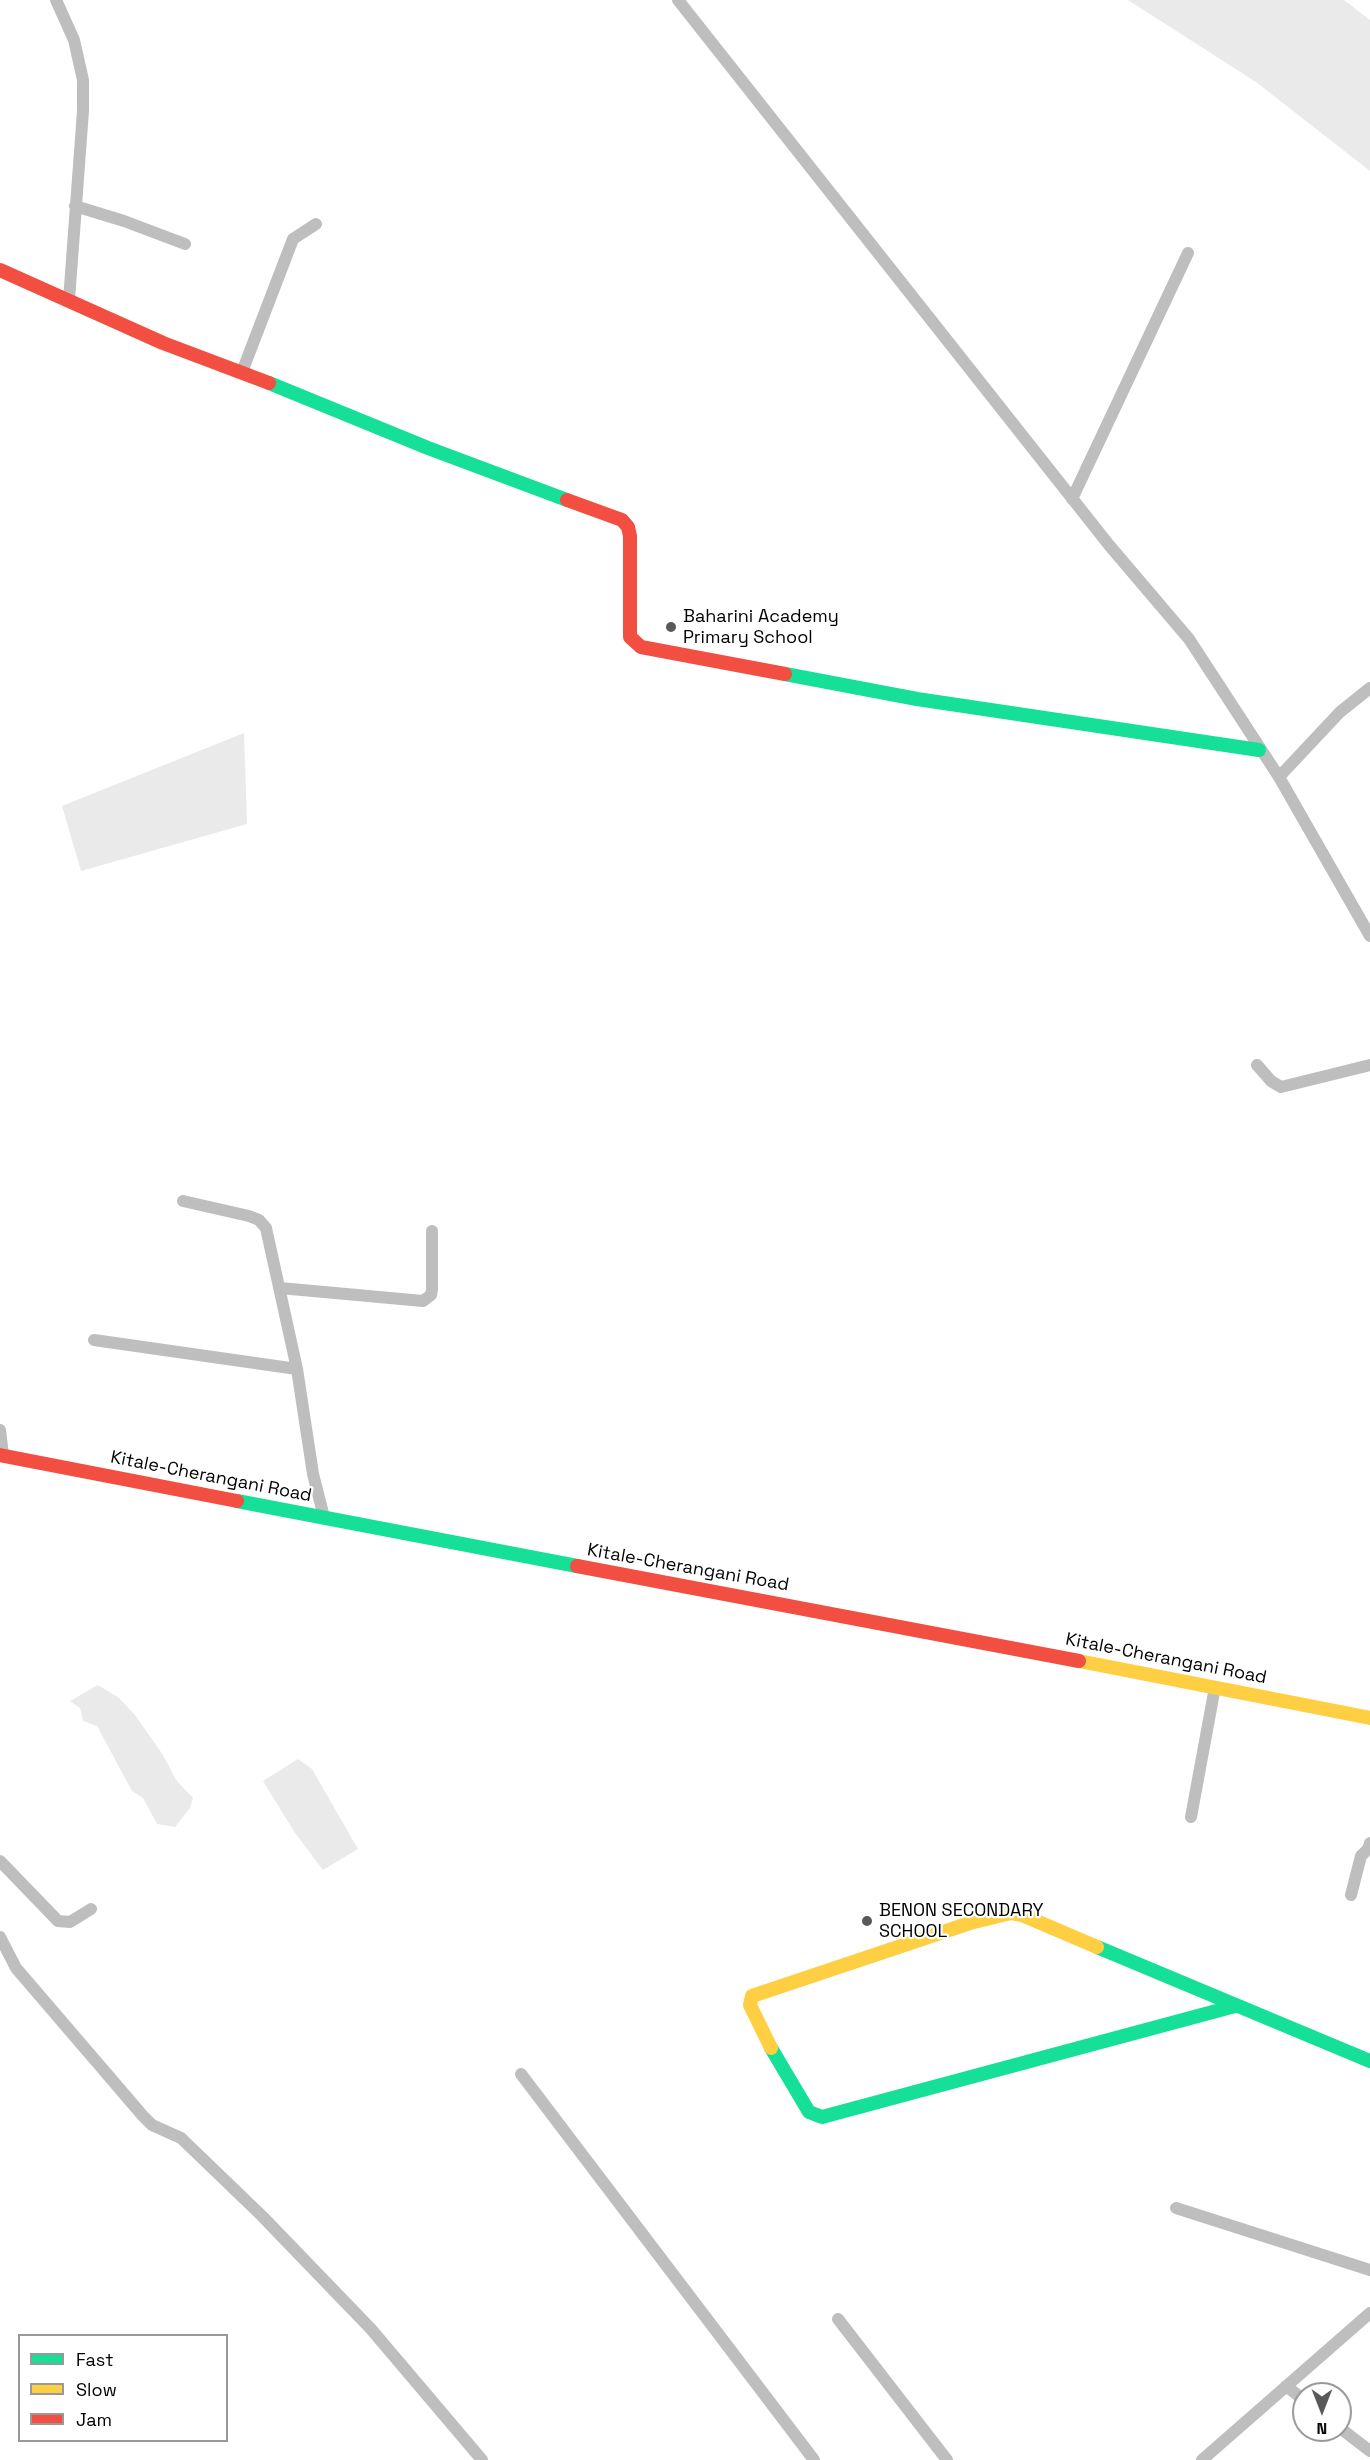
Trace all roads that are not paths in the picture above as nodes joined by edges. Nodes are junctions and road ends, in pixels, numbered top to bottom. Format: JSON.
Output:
{"nodes":[{"id":1,"x":56,"y":0,"type":"edge"},
{"id":2,"x":678,"y":0,"type":"edge"},
{"id":3,"x":75,"y":206,"type":"junction"},
{"id":4,"x":316,"y":224,"type":"dead end"},
{"id":5,"x":185,"y":244,"type":"dead end"},
{"id":6,"x":1188,"y":253,"type":"dead end"},
{"id":7,"x":0,"y":270,"type":"edge"},
{"id":8,"x":69,"y":300,"type":"junction"},
{"id":9,"x":242,"y":372,"type":"junction"},
{"id":10,"x":1072,"y":499,"type":"junction"},
{"id":11,"x":1370,"y":688,"type":"edge"},
{"id":12,"x":1259,"y":750,"type":"junction"},
{"id":13,"x":1279,"y":777,"type":"junction"},
{"id":14,"x":1370,"y":936,"type":"edge"},
{"id":15,"x":1257,"y":1065,"type":"dead end"},
{"id":16,"x":1370,"y":1065,"type":"edge"},
{"id":17,"x":183,"y":1201,"type":"dead end"},
{"id":18,"x":432,"y":1231,"type":"dead end"},
{"id":19,"x":280,"y":1288,"type":"junction"},
{"id":20,"x":94,"y":1340,"type":"dead end"},
{"id":21,"x":297,"y":1370,"type":"junction"},
{"id":22,"x":0,"y":1430,"type":"edge"},
{"id":23,"x":2,"y":1455,"type":"edge"},
{"id":24,"x":324,"y":1517,"type":"junction"},
{"id":25,"x":1215,"y":1687,"type":"junction"},
{"id":26,"x":1370,"y":1718,"type":"edge"},
{"id":27,"x":1191,"y":1817,"type":"dead end"},
{"id":28,"x":1370,"y":1843,"type":"edge"},
{"id":29,"x":0,"y":1861,"type":"edge"},
{"id":30,"x":1351,"y":1895,"type":"dead end"},
{"id":31,"x":91,"y":1909,"type":"dead end"},
{"id":32,"x":0,"y":1937,"type":"edge"},
{"id":33,"x":1235,"y":2006,"type":"junction"},
{"id":34,"x":1370,"y":2061,"type":"edge"},
{"id":35,"x":521,"y":2074,"type":"dead end"},
{"id":36,"x":1176,"y":2208,"type":"dead end"},
{"id":37,"x":1370,"y":2270,"type":"edge"},
{"id":38,"x":1370,"y":2313,"type":"edge"},
{"id":39,"x":838,"y":2319,"type":"dead end"},
{"id":40,"x":1287,"y":2386,"type":"junction"},
{"id":41,"x":1292,"y":2390,"type":"edge"},
{"id":42,"x":1352,"y":2437,"type":"edge"},
{"id":43,"x":1370,"y":2451,"type":"edge"},
{"id":44,"x":482,"y":2460,"type":"edge"},
{"id":45,"x":814,"y":2460,"type":"edge"},
{"id":46,"x":947,"y":2460,"type":"edge"},
{"id":47,"x":1202,"y":2460,"type":"edge"}],
"edges":[{"from":1,"to":3,"type":"street"},
{"from":2,"to":10,"type":"street"},
{"from":3,"to":5,"type":"street"},
{"from":3,"to":8,"type":"street"},
{"from":4,"to":9,"type":"street"},
{"from":6,"to":10,"type":"street"},
{"from":7,"to":8,"type":"street"},
{"from":8,"to":9,"type":"street"},
{"from":9,"to":12,"type":"street"},
{"from":10,"to":12,"type":"street"},
{"from":11,"to":13,"type":"street"},
{"from":12,"to":13,"type":"street"},
{"from":13,"to":14,"type":"street"},
{"from":15,"to":16,"type":"street"},
{"from":17,"to":19,"type":"street"},
{"from":18,"to":19,"type":"street"},
{"from":19,"to":21,"type":"street"},
{"from":20,"to":21,"type":"street"},
{"from":21,"to":24,"type":"street"},
{"from":22,"to":23,"type":"street"},
{"from":23,"to":24,"type":"street","name":"Kitale-Cherangani Road"},
{"from":24,"to":25,"type":"street","name":"Kitale-Cherangani Road"},
{"from":25,"to":26,"type":"street","name":"Kitale-Cherangani Road"},
{"from":25,"to":27,"type":"street"},
{"from":28,"to":30,"type":"street"},
{"from":29,"to":31,"type":"street"},
{"from":32,"to":44,"type":"street"},
{"from":33,"to":33,"type":"street"},
{"from":33,"to":34,"type":"street"},
{"from":35,"to":45,"type":"street"},
{"from":36,"to":37,"type":"street"},
{"from":38,"to":40,"type":"street"},
{"from":39,"to":46,"type":"street"},
{"from":40,"to":41,"type":"street"},
{"from":40,"to":47,"type":"street"},
{"from":42,"to":43,"type":"street"}]}
